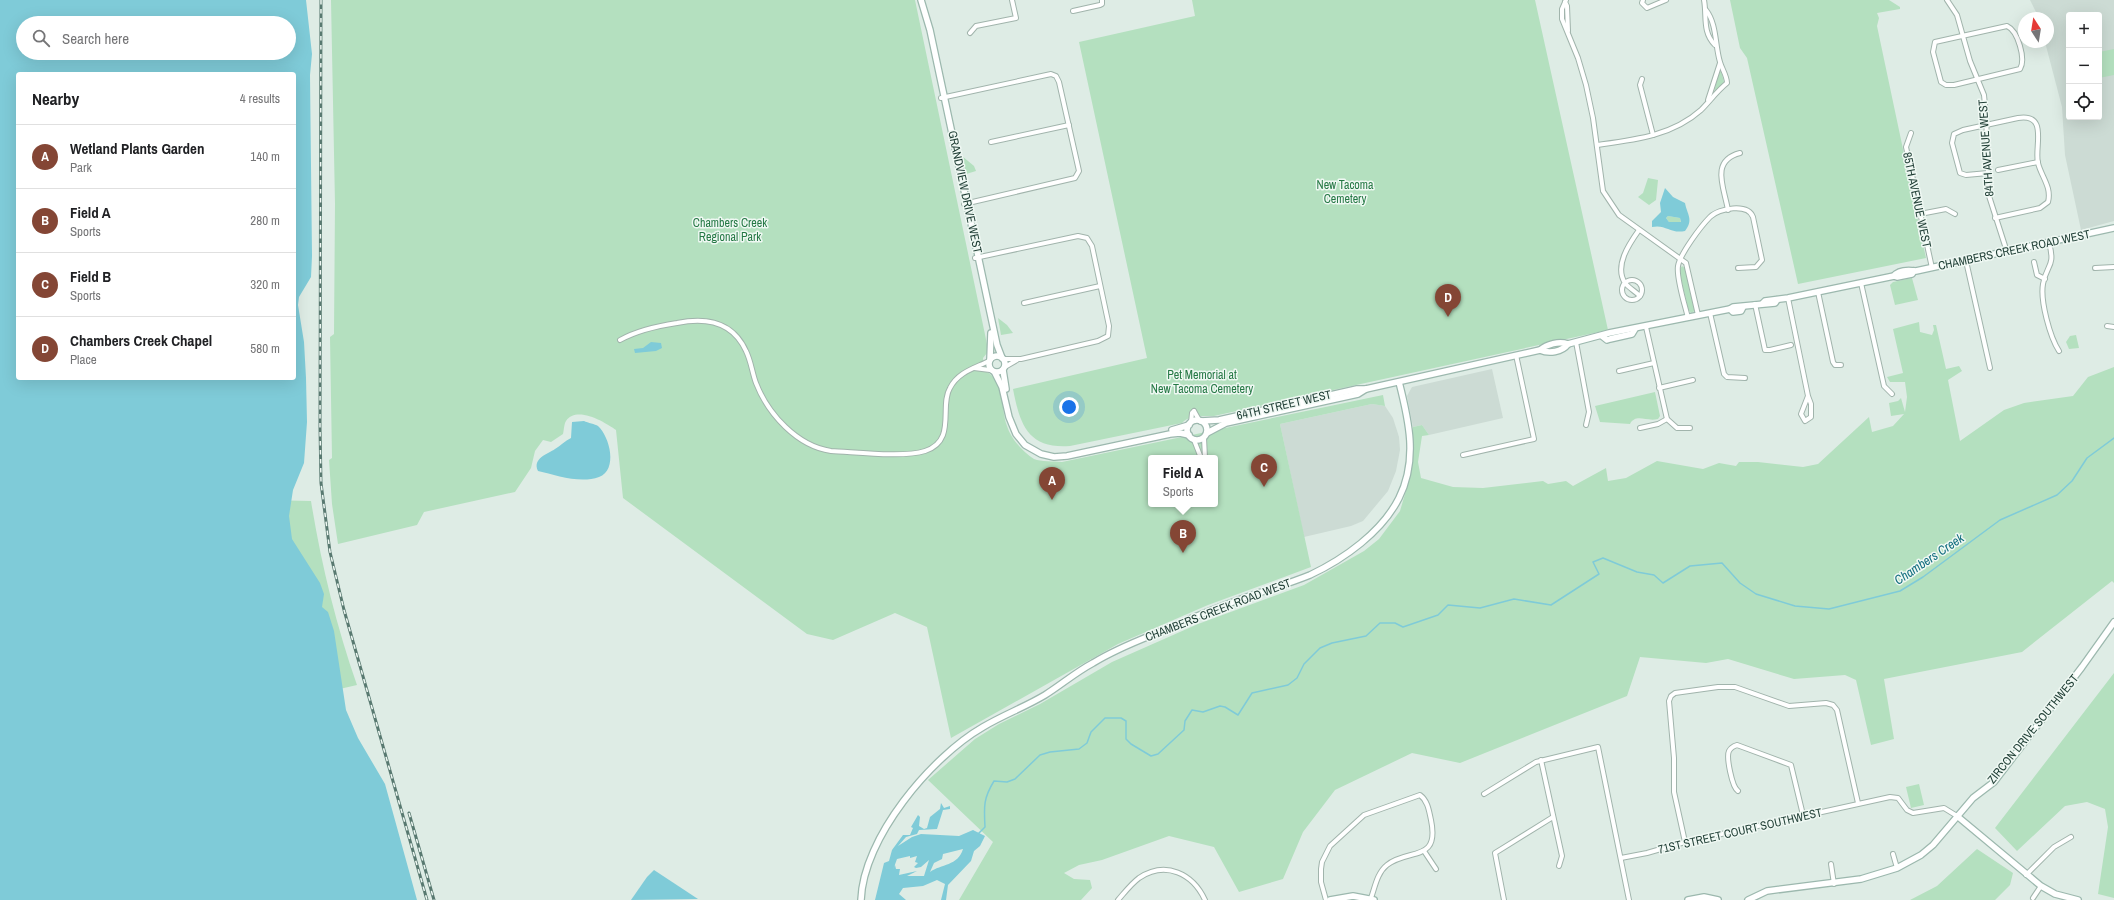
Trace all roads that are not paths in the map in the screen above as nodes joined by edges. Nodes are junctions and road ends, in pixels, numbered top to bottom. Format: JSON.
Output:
{"nodes":[{"id":1,"x":1012,"y":0,"type":"edge"},
{"id":2,"x":1643,"y":0,"type":"edge"},
{"id":3,"x":1666,"y":0,"type":"edge"},
{"id":4,"x":1704,"y":0,"type":"edge"},
{"id":5,"x":1947,"y":0,"type":"edge"},
{"id":6,"x":1103,"y":1,"type":"edge"},
{"id":7,"x":1566,"y":1,"type":"edge"},
{"id":8,"x":923,"y":2,"type":"edge"},
{"id":9,"x":1073,"y":10,"type":"dead end"},
{"id":10,"x":970,"y":33,"type":"dead end"},
{"id":11,"x":1964,"y":35,"type":"junction"},
{"id":12,"x":1720,"y":62,"type":"junction"},
{"id":13,"x":1642,"y":79,"type":"dead end"},
{"id":14,"x":1978,"y":80,"type":"junction"},
{"id":15,"x":943,"y":98,"type":"junction"},
{"id":16,"x":1708,"y":103,"type":"junction"},
{"id":17,"x":1069,"y":125,"type":"junction"},
{"id":18,"x":1987,"y":125,"type":"junction"},
{"id":19,"x":1911,"y":133,"type":"dead end"},
{"id":20,"x":1653,"y":135,"type":"junction"},
{"id":21,"x":990,"y":142,"type":"dead end"},
{"id":22,"x":1597,"y":145,"type":"junction"},
{"id":23,"x":1740,"y":153,"type":"dead end"},
{"id":24,"x":2038,"y":162,"type":"junction"},
{"id":25,"x":1998,"y":170,"type":"dead end"},
{"id":26,"x":1988,"y":173,"type":"junction"},
{"id":27,"x":965,"y":204,"type":"junction"},
{"id":28,"x":1728,"y":210,"type":"junction"},
{"id":29,"x":1920,"y":214,"type":"junction"},
{"id":30,"x":1955,"y":214,"type":"dead end"},
{"id":31,"x":1995,"y":218,"type":"junction"},
{"id":32,"x":2114,"y":228,"type":"edge"},
{"id":33,"x":1639,"y":230,"type":"junction"},
{"id":34,"x":2049,"y":242,"type":"junction"},
{"id":35,"x":2007,"y":252,"type":"junction"},
{"id":36,"x":977,"y":258,"type":"junction"},
{"id":37,"x":1681,"y":259,"type":"junction"},
{"id":38,"x":1966,"y":261,"type":"junction"},
{"id":39,"x":2034,"y":262,"type":"dead end"},
{"id":40,"x":2114,"y":267,"type":"edge"},
{"id":41,"x":1738,"y":268,"type":"dead end"},
{"id":42,"x":1932,"y":268,"type":"junction"},
{"id":43,"x":2095,"y":268,"type":"dead end"},
{"id":44,"x":2045,"y":279,"type":"junction"},
{"id":45,"x":1861,"y":283,"type":"junction"},
{"id":46,"x":1626,"y":284,"type":"junction"},
{"id":47,"x":1100,"y":286,"type":"junction"},
{"id":48,"x":1818,"y":292,"type":"junction"},
{"id":49,"x":1640,"y":296,"type":"junction"},
{"id":50,"x":1788,"y":298,"type":"junction"},
{"id":51,"x":1024,"y":303,"type":"dead end"},
{"id":52,"x":1755,"y":304,"type":"junction"},
{"id":53,"x":1710,"y":313,"type":"junction"},
{"id":54,"x":1698,"y":316,"type":"junction"},
{"id":55,"x":1688,"y":318,"type":"junction"},
{"id":56,"x":2107,"y":326,"type":"dead end"},
{"id":57,"x":1646,"y":327,"type":"junction"},
{"id":58,"x":2114,"y":327,"type":"edge"},
{"id":59,"x":620,"y":340,"type":"dead end"},
{"id":60,"x":1576,"y":342,"type":"junction"},
{"id":61,"x":1791,"y":345,"type":"dead end"},
{"id":62,"x":2059,"y":351,"type":"dead end"},
{"id":63,"x":1516,"y":355,"type":"junction"},
{"id":64,"x":1003,"y":358,"type":"junction"},
{"id":65,"x":1020,"y":359,"type":"junction"},
{"id":66,"x":990,"y":360,"type":"junction"},
{"id":67,"x":1654,"y":363,"type":"junction"},
{"id":68,"x":1841,"y":366,"type":"dead end"},
{"id":69,"x":974,"y":368,"type":"junction"},
{"id":70,"x":1004,"y":368,"type":"junction"},
{"id":71,"x":1990,"y":368,"type":"dead end"},
{"id":72,"x":992,"y":371,"type":"junction"},
{"id":73,"x":1618,"y":371,"type":"dead end"},
{"id":74,"x":1745,"y":378,"type":"dead end"},
{"id":75,"x":1693,"y":380,"type":"dead end"},
{"id":76,"x":1399,"y":382,"type":"junction"},
{"id":77,"x":1659,"y":388,"type":"junction"},
{"id":78,"x":1366,"y":389,"type":"junction"},
{"id":79,"x":1892,"y":394,"type":"dead end"},
{"id":80,"x":1808,"y":396,"type":"junction"},
{"id":81,"x":1667,"y":419,"type":"junction"},
{"id":82,"x":1200,"y":420,"type":"junction"},
{"id":83,"x":1190,"y":424,"type":"junction"},
{"id":84,"x":1586,"y":425,"type":"dead end"},
{"id":85,"x":1640,"y":428,"type":"dead end"},
{"id":86,"x":1690,"y":428,"type":"dead end"},
{"id":87,"x":1189,"y":435,"type":"junction"},
{"id":88,"x":1205,"y":436,"type":"junction"},
{"id":89,"x":1194,"y":440,"type":"junction"},
{"id":90,"x":1036,"y":450,"type":"junction"},
{"id":91,"x":1200,"y":455,"type":"edge"},
{"id":92,"x":1205,"y":455,"type":"edge"},
{"id":93,"x":1463,"y":455,"type":"dead end"},
{"id":94,"x":2114,"y":622,"type":"edge"},
{"id":95,"x":1541,"y":760,"type":"junction"},
{"id":96,"x":1738,"y":791,"type":"dead end"},
{"id":97,"x":1484,"y":794,"type":"dead end"},
{"id":98,"x":1858,"y":803,"type":"junction"},
{"id":99,"x":1803,"y":815,"type":"junction"},
{"id":100,"x":1957,"y":816,"type":"junction"},
{"id":101,"x":1554,"y":817,"type":"junction"},
{"id":102,"x":2071,"y":837,"type":"dead end"},
{"id":103,"x":1685,"y":842,"type":"junction"},
{"id":104,"x":1424,"y":851,"type":"junction"},
{"id":105,"x":1893,"y":854,"type":"dead end"},
{"id":106,"x":1621,"y":858,"type":"junction"},
{"id":107,"x":1831,"y":864,"type":"dead end"},
{"id":108,"x":1559,"y":866,"type":"dead end"},
{"id":109,"x":1436,"y":868,"type":"dead end"},
{"id":110,"x":1897,"y":868,"type":"junction"},
{"id":111,"x":2026,"y":875,"type":"junction"},
{"id":112,"x":1834,"y":884,"type":"junction"},
{"id":113,"x":2041,"y":886,"type":"junction"},
{"id":114,"x":2033,"y":898,"type":"dead end"},
{"id":115,"x":1372,"y":899,"type":"edge"},
{"id":116,"x":861,"y":900,"type":"edge"},
{"id":117,"x":1118,"y":900,"type":"edge"},
{"id":118,"x":1205,"y":900,"type":"edge"},
{"id":119,"x":1326,"y":900,"type":"edge"},
{"id":120,"x":1330,"y":900,"type":"edge"},
{"id":121,"x":1504,"y":900,"type":"edge"},
{"id":122,"x":1629,"y":900,"type":"edge"},
{"id":123,"x":1688,"y":900,"type":"edge"},
{"id":124,"x":1718,"y":900,"type":"edge"},
{"id":125,"x":1748,"y":900,"type":"edge"},
{"id":126,"x":2078,"y":900,"type":"edge"}],
"edges":[{"from":1,"to":10,"type":"street"},
{"from":2,"to":3,"type":"street"},
{"from":4,"to":12,"type":"street"},
{"from":5,"to":11,"type":"street","name":"84TH AVENUE WEST"},
{"from":6,"to":9,"type":"street"},
{"from":7,"to":22,"type":"street"},
{"from":8,"to":15,"type":"street","name":"GRANDVIEW DRIVE WEST"},
{"from":11,"to":14,"type":"street","name":"84TH AVENUE WEST"},
{"from":11,"to":14,"type":"street"},
{"from":11,"to":14,"type":"street"},
{"from":12,"to":16,"type":"street"},
{"from":12,"to":16,"type":"street"},
{"from":13,"to":20,"type":"street"},
{"from":14,"to":18,"type":"street","name":"84TH AVENUE WEST"},
{"from":15,"to":17,"type":"street"},
{"from":15,"to":27,"type":"street","name":"GRANDVIEW DRIVE WEST"},
{"from":16,"to":20,"type":"street"},
{"from":17,"to":21,"type":"street"},
{"from":17,"to":27,"type":"street"},
{"from":18,"to":24,"type":"street"},
{"from":18,"to":26,"type":"street","name":"84TH AVENUE WEST"},
{"from":18,"to":26,"type":"street"},
{"from":19,"to":29,"type":"street","name":"85TH AVENUE WEST"},
{"from":20,"to":22,"type":"street"},
{"from":22,"to":33,"type":"street"},
{"from":23,"to":28,"type":"street"},
{"from":24,"to":25,"type":"street"},
{"from":24,"to":31,"type":"street"},
{"from":26,"to":31,"type":"street","name":"84TH AVENUE WEST"},
{"from":27,"to":36,"type":"street","name":"GRANDVIEW DRIVE WEST"},
{"from":28,"to":37,"type":"street"},
{"from":28,"to":41,"type":"street"},
{"from":29,"to":30,"type":"street"},
{"from":29,"to":42,"type":"street","name":"85TH AVENUE WEST"},
{"from":31,"to":35,"type":"street","name":"84TH AVENUE WEST"},
{"from":32,"to":34,"type":"street","name":"CHAMBERS CREEK ROAD WEST"},
{"from":33,"to":37,"type":"street"},
{"from":33,"to":46,"type":"street"},
{"from":34,"to":35,"type":"street","name":"CHAMBERS CREEK ROAD WEST"},
{"from":34,"to":44,"type":"street"},
{"from":35,"to":38,"type":"street","name":"CHAMBERS CREEK ROAD WEST"},
{"from":36,"to":47,"type":"street"},
{"from":36,"to":64,"type":"street","name":"GRANDVIEW DRIVE WEST"},
{"from":36,"to":66,"type":"street","name":"GRANDVIEW DRIVE WEST"},
{"from":37,"to":54,"type":"street"},
{"from":37,"to":55,"type":"street"},
{"from":38,"to":42,"type":"street","name":"CHAMBERS CREEK ROAD WEST"},
{"from":38,"to":71,"type":"street"},
{"from":39,"to":44,"type":"street"},
{"from":40,"to":43,"type":"street"},
{"from":42,"to":45,"type":"street","name":"CHAMBERS CREEK ROAD WEST"},
{"from":44,"to":62,"type":"street"},
{"from":45,"to":48,"type":"street","name":"CHAMBERS CREEK ROAD WEST"},
{"from":45,"to":79,"type":"street"},
{"from":46,"to":49,"type":"street"},
{"from":46,"to":49,"type":"street"},
{"from":46,"to":49,"type":"street"},
{"from":47,"to":51,"type":"street"},
{"from":47,"to":65,"type":"street"},
{"from":48,"to":50,"type":"street","name":"CHAMBERS CREEK ROAD WEST"},
{"from":48,"to":68,"type":"street"},
{"from":50,"to":52,"type":"street","name":"CHAMBERS CREEK ROAD WEST"},
{"from":50,"to":80,"type":"street"},
{"from":52,"to":53,"type":"street","name":"CHAMBERS CREEK ROAD WEST"},
{"from":52,"to":61,"type":"street"},
{"from":53,"to":54,"type":"street","name":"CHAMBERS CREEK ROAD WEST"},
{"from":53,"to":74,"type":"street"},
{"from":54,"to":55,"type":"street","name":"CHAMBERS CREEK ROAD WEST"},
{"from":55,"to":57,"type":"street","name":"CHAMBERS CREEK ROAD WEST"},
{"from":56,"to":58,"type":"street"},
{"from":57,"to":60,"type":"street","name":"CHAMBERS CREEK ROAD WEST"},
{"from":57,"to":67,"type":"street"},
{"from":59,"to":69,"type":"street"},
{"from":60,"to":63,"type":"street","name":"CHAMBERS CREEK ROAD WEST"},
{"from":60,"to":84,"type":"street"},
{"from":63,"to":76,"type":"street","name":"CHAMBERS CREEK ROAD WEST"},
{"from":63,"to":93,"type":"street"},
{"from":64,"to":65,"type":"street"},
{"from":64,"to":66,"type":"street"},
{"from":64,"to":70,"type":"street","name":"GRANDVIEW DRIVE WEST"},
{"from":65,"to":70,"type":"street"},
{"from":66,"to":69,"type":"street"},
{"from":66,"to":72,"type":"street","name":"GRANDVIEW DRIVE WEST"},
{"from":67,"to":73,"type":"street"},
{"from":67,"to":77,"type":"street"},
{"from":69,"to":72,"type":"street"},
{"from":70,"to":72,"type":"street"},
{"from":70,"to":90,"type":"street"},
{"from":72,"to":90,"type":"street"},
{"from":75,"to":77,"type":"street"},
{"from":76,"to":78,"type":"street","name":"64TH STREET WEST"},
{"from":76,"to":116,"type":"street","name":"CHAMBERS CREEK ROAD WEST"},
{"from":77,"to":81,"type":"street"},
{"from":78,"to":82,"type":"street","name":"64TH STREET WEST"},
{"from":78,"to":88,"type":"street","name":"64TH STREET WEST"},
{"from":80,"to":80,"type":"street"},
{"from":81,"to":85,"type":"street"},
{"from":81,"to":86,"type":"street"},
{"from":82,"to":83,"type":"street"},
{"from":82,"to":83,"type":"street"},
{"from":82,"to":88,"type":"street"},
{"from":83,"to":87,"type":"street"},
{"from":83,"to":90,"type":"street"},
{"from":87,"to":89,"type":"street"},
{"from":87,"to":90,"type":"street"},
{"from":88,"to":89,"type":"street"},
{"from":88,"to":92,"type":"street"},
{"from":89,"to":91,"type":"street"},
{"from":94,"to":100,"type":"street","name":"ZIRCON DRIVE SOUTHWEST"},
{"from":95,"to":97,"type":"street"},
{"from":95,"to":101,"type":"street"},
{"from":95,"to":106,"type":"street"},
{"from":96,"to":99,"type":"street"},
{"from":98,"to":99,"type":"street","name":"71ST STREET COURT SOUTHWEST"},
{"from":98,"to":100,"type":"street","name":"71ST STREET COURT SOUTHWEST"},
{"from":98,"to":103,"type":"street"},
{"from":99,"to":103,"type":"street","name":"71ST STREET COURT SOUTHWEST"},
{"from":100,"to":110,"type":"street","name":"ZIRCON DRIVE SOUTHWEST"},
{"from":100,"to":111,"type":"street"},
{"from":101,"to":108,"type":"street"},
{"from":101,"to":121,"type":"street"},
{"from":102,"to":111,"type":"street"},
{"from":103,"to":106,"type":"street","name":"71ST STREET COURT SOUTHWEST"},
{"from":104,"to":109,"type":"street"},
{"from":104,"to":115,"type":"street"},
{"from":104,"to":119,"type":"street"},
{"from":105,"to":110,"type":"street"},
{"from":106,"to":122,"type":"street"},
{"from":107,"to":112,"type":"street"},
{"from":110,"to":112,"type":"street","name":"ZIRCON DRIVE SOUTHWEST"},
{"from":111,"to":113,"type":"street"},
{"from":112,"to":125,"type":"street","name":"ZIRCON DRIVE SOUTHWEST"},
{"from":113,"to":114,"type":"street"},
{"from":113,"to":126,"type":"street"},
{"from":115,"to":120,"type":"street"},
{"from":117,"to":118,"type":"street"},
{"from":123,"to":124,"type":"street"}]}
